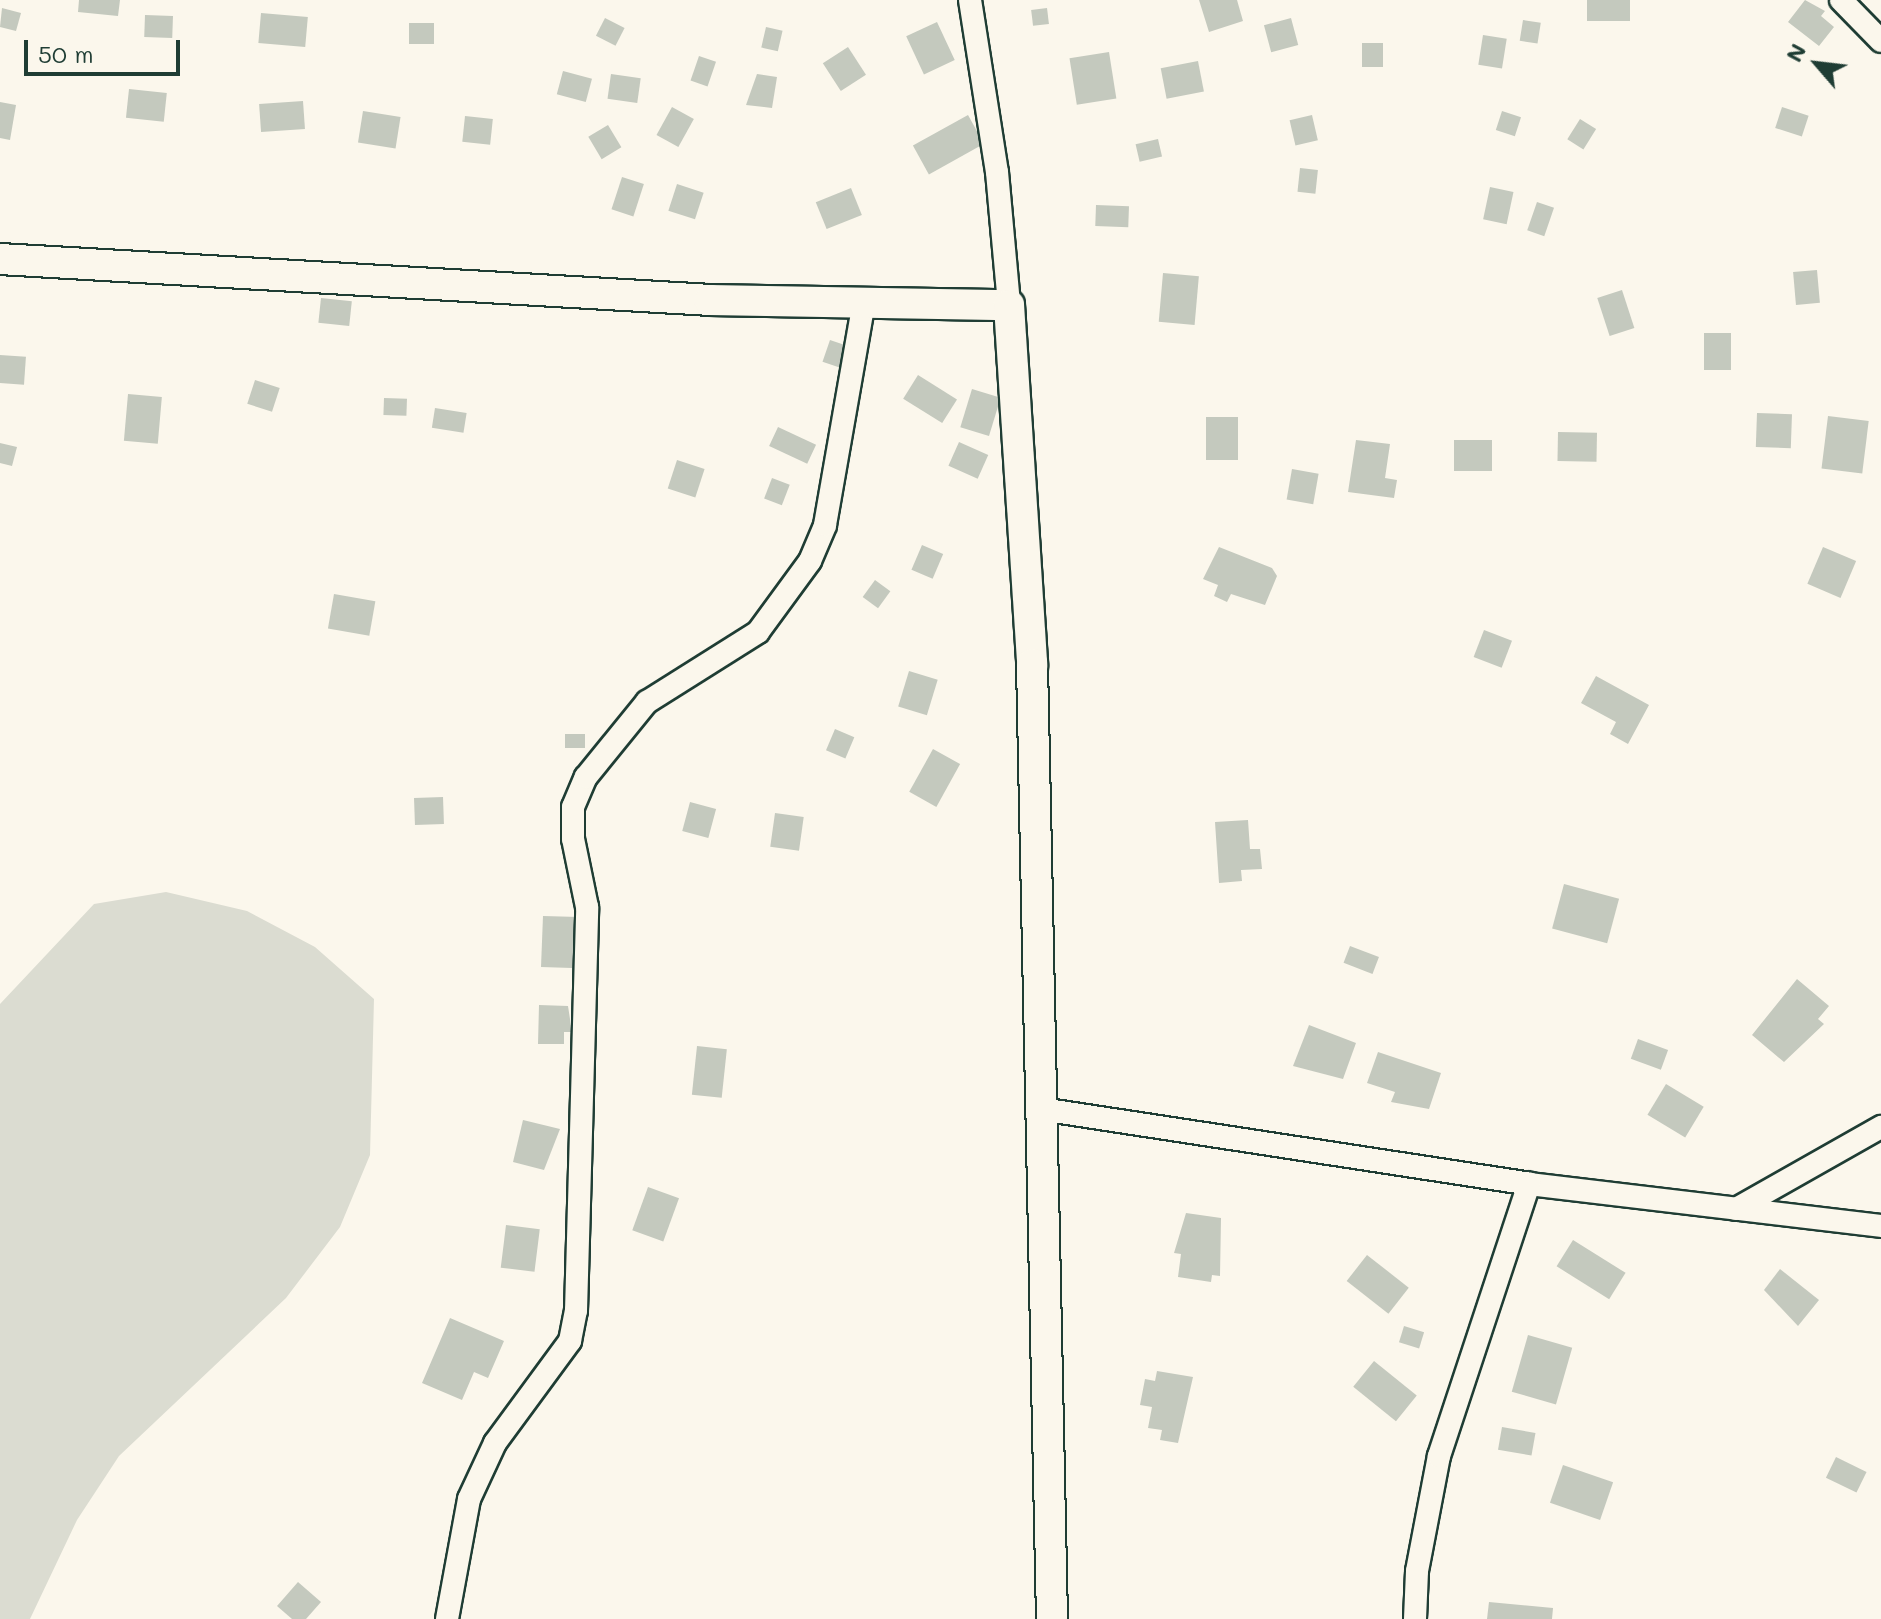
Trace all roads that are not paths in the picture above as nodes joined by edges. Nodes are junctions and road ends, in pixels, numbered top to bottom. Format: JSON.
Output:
{"nodes":[{"id":1,"x":970,"y":0,"type":"edge"},
{"id":2,"x":1841,"y":0,"type":"edge"},
{"id":3,"x":1881,"y":41,"type":"edge"},
{"id":4,"x":0,"y":259,"type":"edge"},
{"id":5,"x":864,"y":302,"type":"junction"},
{"id":6,"x":1009,"y":305,"type":"junction"},
{"id":7,"x":1041,"y":1109,"type":"junction"},
{"id":8,"x":1881,"y":1127,"type":"edge"},
{"id":9,"x":1529,"y":1184,"type":"junction"},
{"id":10,"x":1736,"y":1209,"type":"junction"},
{"id":11,"x":1881,"y":1226,"type":"edge"},
{"id":12,"x":447,"y":1619,"type":"edge"},
{"id":13,"x":1052,"y":1619,"type":"edge"},
{"id":14,"x":1415,"y":1619,"type":"edge"}],
"edges":[{"from":1,"to":6,"type":"street"},
{"from":2,"to":3,"type":"street"},
{"from":4,"to":5,"type":"street"},
{"from":5,"to":6,"type":"street"},
{"from":5,"to":12,"type":"street"},
{"from":6,"to":7,"type":"street"},
{"from":7,"to":9,"type":"street"},
{"from":7,"to":13,"type":"street"},
{"from":8,"to":10,"type":"street"},
{"from":9,"to":10,"type":"street"},
{"from":9,"to":14,"type":"street"},
{"from":10,"to":11,"type":"street"}]}
